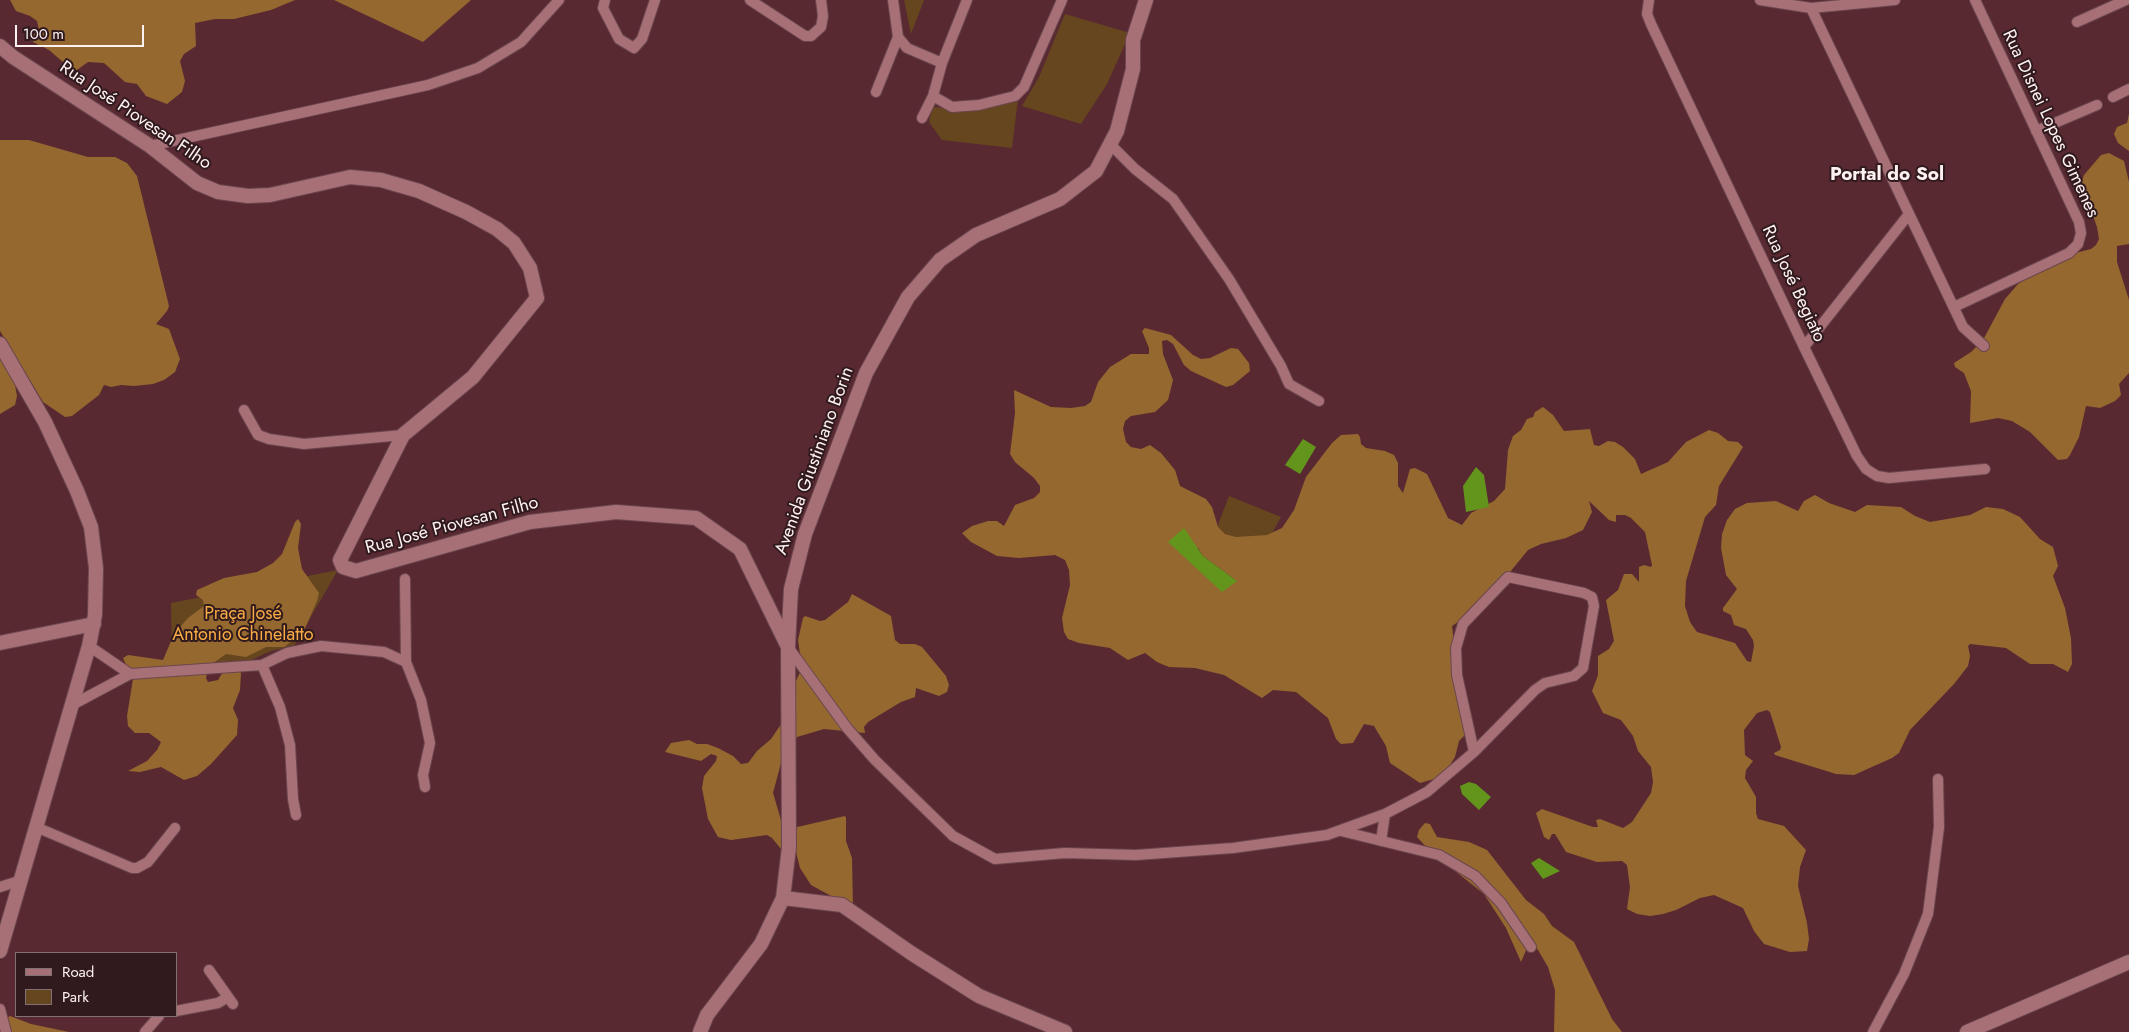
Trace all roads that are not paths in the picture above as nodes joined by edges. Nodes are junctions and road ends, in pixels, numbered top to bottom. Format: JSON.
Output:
{"nodes":[{"id":1,"x":559,"y":0,"type":"edge"},
{"id":2,"x":604,"y":0,"type":"edge"},
{"id":3,"x":656,"y":0,"type":"edge"},
{"id":4,"x":750,"y":0,"type":"edge"},
{"id":5,"x":821,"y":0,"type":"edge"},
{"id":6,"x":893,"y":0,"type":"edge"},
{"id":7,"x":967,"y":0,"type":"edge"},
{"id":8,"x":1062,"y":0,"type":"edge"},
{"id":9,"x":1146,"y":0,"type":"edge"},
{"id":10,"x":1649,"y":0,"type":"edge"},
{"id":11,"x":1760,"y":0,"type":"edge"},
{"id":12,"x":1895,"y":0,"type":"edge"},
{"id":13,"x":1975,"y":0,"type":"edge"},
{"id":14,"x":2126,"y":0,"type":"edge"},
{"id":15,"x":1812,"y":8,"type":"junction"},
{"id":16,"x":2076,"y":22,"type":"dead end"},
{"id":17,"x":898,"y":37,"type":"junction"},
{"id":18,"x":0,"y":46,"type":"edge"},
{"id":19,"x":942,"y":63,"type":"junction"},
{"id":20,"x":2129,"y":89,"type":"edge"},
{"id":21,"x":876,"y":92,"type":"dead end"},
{"id":22,"x":933,"y":96,"type":"junction"},
{"id":23,"x":2113,"y":96,"type":"dead end"},
{"id":24,"x":2097,"y":105,"type":"dead end"},
{"id":25,"x":922,"y":118,"type":"dead end"},
{"id":26,"x":2036,"y":131,"type":"junction"},
{"id":27,"x":1111,"y":145,"type":"junction"},
{"id":28,"x":150,"y":146,"type":"junction"},
{"id":29,"x":1910,"y":214,"type":"junction"},
{"id":30,"x":1954,"y":307,"type":"junction"},
{"id":31,"x":0,"y":344,"type":"edge"},
{"id":32,"x":1984,"y":346,"type":"dead end"},
{"id":33,"x":1804,"y":347,"type":"junction"},
{"id":34,"x":1319,"y":401,"type":"dead end"},
{"id":35,"x":244,"y":410,"type":"dead end"},
{"id":36,"x":403,"y":435,"type":"junction"},
{"id":37,"x":1985,"y":469,"type":"dead end"},
{"id":38,"x":405,"y":579,"type":"dead end"},
{"id":39,"x":94,"y":624,"type":"junction"},
{"id":40,"x":404,"y":641,"type":"junction"},
{"id":41,"x":0,"y":643,"type":"edge"},
{"id":42,"x":89,"y":646,"type":"junction"},
{"id":43,"x":788,"y":647,"type":"junction"},
{"id":44,"x":384,"y":652,"type":"junction"},
{"id":45,"x":406,"y":662,"type":"junction"},
{"id":46,"x":262,"y":665,"type":"junction"},
{"id":47,"x":130,"y":674,"type":"junction"},
{"id":48,"x":72,"y":705,"type":"junction"},
{"id":49,"x":1474,"y":752,"type":"junction"},
{"id":50,"x":1938,"y":779,"type":"dead end"},
{"id":51,"x":426,"y":787,"type":"dead end"},
{"id":52,"x":1385,"y":814,"type":"junction"},
{"id":53,"x":296,"y":815,"type":"dead end"},
{"id":54,"x":36,"y":827,"type":"junction"},
{"id":55,"x":175,"y":828,"type":"dead end"},
{"id":56,"x":1340,"y":831,"type":"junction"},
{"id":57,"x":1381,"y":841,"type":"junction"},
{"id":58,"x":19,"y":881,"type":"junction"},
{"id":59,"x":0,"y":887,"type":"edge"},
{"id":60,"x":783,"y":898,"type":"junction"},
{"id":61,"x":1531,"y":947,"type":"dead end"},
{"id":62,"x":0,"y":951,"type":"edge"},
{"id":63,"x":2129,"y":962,"type":"edge"},
{"id":64,"x":208,"y":970,"type":"dead end"},
{"id":65,"x":0,"y":1009,"type":"edge"},
{"id":66,"x":178,"y":1011,"type":"edge"},
{"id":67,"x":158,"y":1017,"type":"edge"},
{"id":68,"x":6,"y":1032,"type":"edge"},
{"id":69,"x":145,"y":1032,"type":"edge"},
{"id":70,"x":700,"y":1032,"type":"edge"},
{"id":71,"x":1066,"y":1032,"type":"edge"},
{"id":72,"x":1873,"y":1032,"type":"edge"},
{"id":73,"x":1967,"y":1032,"type":"edge"}],
"edges":[{"from":1,"to":28,"type":"street"},
{"from":2,"to":3,"type":"street"},
{"from":4,"to":5,"type":"street"},
{"from":6,"to":17,"type":"street"},
{"from":7,"to":19,"type":"street"},
{"from":8,"to":22,"type":"street"},
{"from":9,"to":27,"type":"street","name":"Avenida Giustiniano Borin"},
{"from":10,"to":33,"type":"street","name":"Rua José Begiato"},
{"from":11,"to":15,"type":"street"},
{"from":12,"to":15,"type":"street"},
{"from":13,"to":26,"type":"street","name":"Rua Disnei Lopes Gimenes"},
{"from":14,"to":16,"type":"street"},
{"from":15,"to":29,"type":"street"},
{"from":17,"to":19,"type":"street"},
{"from":17,"to":21,"type":"street"},
{"from":18,"to":28,"type":"street","name":"Rua José Piovesan Filho"},
{"from":19,"to":22,"type":"street"},
{"from":20,"to":23,"type":"street"},
{"from":22,"to":25,"type":"street"},
{"from":24,"to":26,"type":"street"},
{"from":26,"to":30,"type":"street","name":"Rua Disnei Lopes Gimenes"},
{"from":27,"to":34,"type":"street"},
{"from":27,"to":43,"type":"street","name":"Avenida Giustiniano Borin"},
{"from":28,"to":36,"type":"street","name":"Rua José Piovesan Filho"},
{"from":29,"to":30,"type":"street"},
{"from":29,"to":33,"type":"street"},
{"from":30,"to":32,"type":"street"},
{"from":31,"to":39,"type":"street"},
{"from":33,"to":37,"type":"street","name":"Rua José Begiato"},
{"from":35,"to":36,"type":"street"},
{"from":36,"to":43,"type":"street","name":"Rua José Piovesan Filho"},
{"from":38,"to":40,"type":"street"},
{"from":39,"to":41,"type":"street"},
{"from":39,"to":42,"type":"street"},
{"from":40,"to":44,"type":"street"},
{"from":40,"to":45,"type":"street"},
{"from":42,"to":47,"type":"street"},
{"from":42,"to":48,"type":"street"},
{"from":43,"to":56,"type":"street"},
{"from":43,"to":60,"type":"street","name":"Avenida Giustiniano Borin"},
{"from":44,"to":45,"type":"street"},
{"from":44,"to":46,"type":"street"},
{"from":45,"to":51,"type":"street"},
{"from":46,"to":47,"type":"street"},
{"from":46,"to":53,"type":"street"},
{"from":47,"to":48,"type":"street"},
{"from":48,"to":54,"type":"street"},
{"from":49,"to":49,"type":"street"},
{"from":49,"to":52,"type":"street"},
{"from":50,"to":72,"type":"street"},
{"from":52,"to":56,"type":"street"},
{"from":52,"to":57,"type":"street"},
{"from":54,"to":55,"type":"street"},
{"from":54,"to":58,"type":"street"},
{"from":56,"to":57,"type":"street"},
{"from":57,"to":61,"type":"street"},
{"from":58,"to":59,"type":"street"},
{"from":58,"to":62,"type":"street"},
{"from":60,"to":70,"type":"street","name":"Avenida Giustiniano Borin"},
{"from":60,"to":71,"type":"street"},
{"from":63,"to":73,"type":"street"},
{"from":64,"to":66,"type":"street"},
{"from":65,"to":68,"type":"street"},
{"from":67,"to":69,"type":"street"}]}
